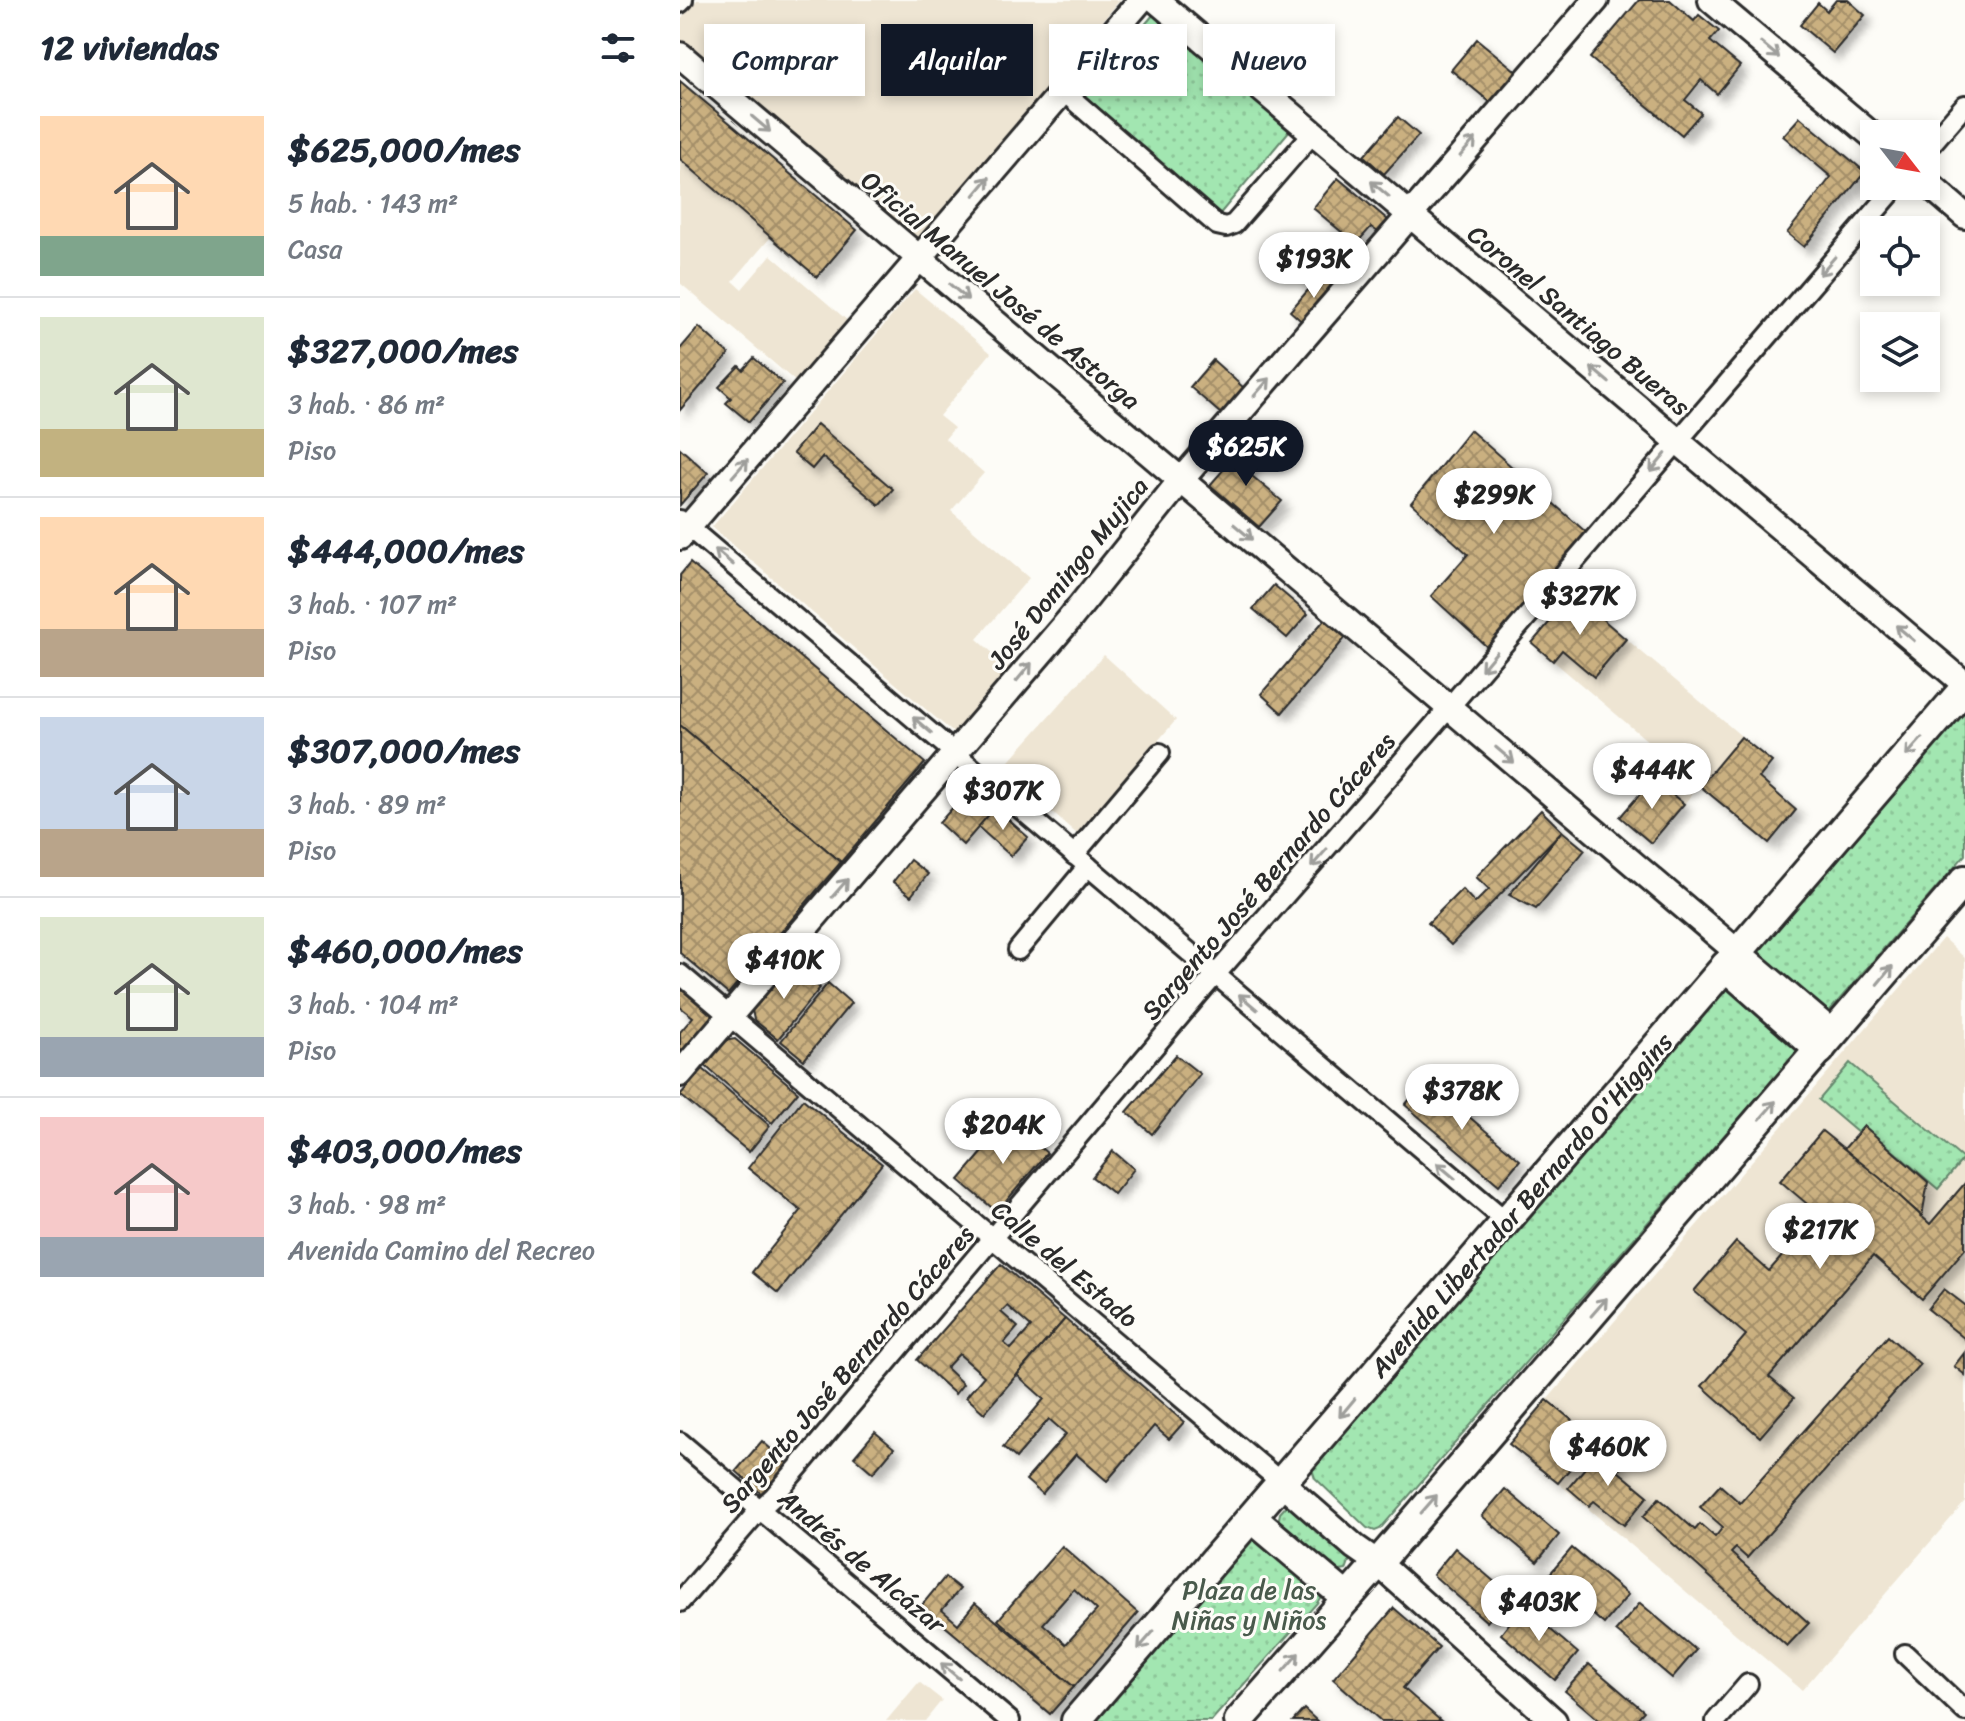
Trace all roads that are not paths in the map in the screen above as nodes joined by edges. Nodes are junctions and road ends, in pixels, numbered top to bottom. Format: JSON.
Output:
{"nodes":[{"id":1,"x":1141,"y":0,"type":"edge"},
{"id":2,"x":1156,"y":0,"type":"edge"},
{"id":3,"x":1596,"y":0,"type":"edge"},
{"id":4,"x":1711,"y":0,"type":"edge"},
{"id":5,"x":1120,"y":24,"type":"edge"},
{"id":6,"x":680,"y":55,"type":"edge"},
{"id":7,"x":1059,"y":96,"type":"edge"},
{"id":8,"x":1069,"y":96,"type":"edge"},
{"id":9,"x":1965,"y":105,"type":"edge"},
{"id":10,"x":1860,"y":125,"type":"edge"},
{"id":11,"x":1313,"y":133,"type":"junction"},
{"id":12,"x":1940,"y":134,"type":"edge"},
{"id":13,"x":1940,"y":194,"type":"edge"},
{"id":14,"x":1885,"y":200,"type":"edge"},
{"id":15,"x":1410,"y":214,"type":"junction"},
{"id":16,"x":1965,"y":216,"type":"edge"},
{"id":17,"x":919,"y":258,"type":"junction"},
{"id":18,"x":1676,"y":440,"type":"junction"},
{"id":19,"x":1181,"y":480,"type":"junction"},
{"id":20,"x":683,"y":528,"type":"edge"},
{"id":21,"x":1965,"y":686,"type":"edge"},
{"id":22,"x":1448,"y":707,"type":"junction"},
{"id":23,"x":955,"y":753,"type":"junction"},
{"id":24,"x":1160,"y":753,"type":"dead end"},
{"id":25,"x":1081,"y":860,"type":"junction"},
{"id":26,"x":1965,"y":880,"type":"edge"},
{"id":27,"x":1018,"y":950,"type":"dead end"},
{"id":28,"x":1731,"y":959,"type":"junction"},
{"id":29,"x":680,"y":974,"type":"edge"},
{"id":30,"x":1216,"y":975,"type":"junction"},
{"id":31,"x":730,"y":1016,"type":"junction"},
{"id":32,"x":1827,"y":1042,"type":"junction"},
{"id":33,"x":680,"y":1074,"type":"edge"},
{"id":34,"x":1506,"y":1221,"type":"junction"},
{"id":35,"x":992,"y":1239,"type":"junction"},
{"id":36,"x":680,"y":1442,"type":"edge"},
{"id":37,"x":1282,"y":1483,"type":"junction"},
{"id":38,"x":760,"y":1509,"type":"junction"},
{"id":39,"x":1252,"y":1518,"type":"junction"},
{"id":40,"x":1378,"y":1563,"type":"junction"},
{"id":41,"x":1347,"y":1598,"type":"junction"},
{"id":42,"x":680,"y":1602,"type":"edge"},
{"id":43,"x":1905,"y":1654,"type":"dead end"},
{"id":44,"x":1748,"y":1684,"type":"dead end"},
{"id":45,"x":1965,"y":1711,"type":"edge"},
{"id":46,"x":1010,"y":1721,"type":"edge"},
{"id":47,"x":1076,"y":1721,"type":"edge"},
{"id":48,"x":1239,"y":1721,"type":"edge"},
{"id":49,"x":1554,"y":1721,"type":"edge"},
{"id":50,"x":1716,"y":1721,"type":"edge"}],
"edges":[{"from":1,"to":5,"type":"street"},
{"from":2,"to":11,"type":"street","name":"Coronel Santiago Bueras"},
{"from":15,"to":3,"type":"street","name":"José Domingo Mujica","one_way":true},
{"from":4,"to":10,"type":"street","one_way":true},
{"from":6,"to":17,"type":"street","name":"Oficial Manuel José de Astorga","one_way":true},
{"from":17,"to":7,"type":"street","one_way":true},
{"from":8,"to":11,"type":"street"},
{"from":9,"to":12,"type":"street"},
{"from":15,"to":11,"type":"street","name":"Coronel Santiago Bueras","one_way":true},
{"from":13,"to":16,"type":"street"},
{"from":14,"to":18,"type":"street","name":"Sargento José Bernardo Cáceres","one_way":true},
{"from":18,"to":15,"type":"street","name":"Coronel Santiago Bueras","one_way":true},
{"from":19,"to":15,"type":"street","name":"José Domingo Mujica","one_way":true},
{"from":17,"to":19,"type":"street","name":"Oficial Manuel José de Astorga","one_way":true},
{"from":20,"to":17,"type":"street","one_way":true},
{"from":21,"to":18,"type":"street","name":"Coronel Santiago Bueras","one_way":true},
{"from":18,"to":22,"type":"street","name":"Sargento José Bernardo Cáceres","one_way":true},
{"from":19,"to":22,"type":"street","name":"Oficial Manuel José de Astorga","one_way":true},
{"from":23,"to":19,"type":"street","name":"José Domingo Mujica","one_way":true},
{"from":23,"to":20,"type":"street","one_way":true},
{"from":21,"to":28,"type":"main road","name":"Avenida Libertador Bernardo O'Higgins","one_way":true},
{"from":22,"to":28,"type":"street","name":"Oficial Manuel José de Astorga","one_way":true},
{"from":22,"to":30,"type":"street","name":"Sargento José Bernardo Cáceres","one_way":true},
{"from":23,"to":25,"type":"street"},
{"from":31,"to":23,"type":"street","name":"José Domingo Mujica","one_way":true},
{"from":24,"to":25,"type":"street"},
{"from":25,"to":27,"type":"street"},
{"from":25,"to":30,"type":"street"},
{"from":32,"to":26,"type":"main road","one_way":true},
{"from":28,"to":32,"type":"main road"},
{"from":28,"to":34,"type":"main road","name":"Avenida Libertador Bernardo O'Higgins"},
{"from":29,"to":31,"type":"street","name":"Calle del Estado"},
{"from":34,"to":30,"type":"street","one_way":true},
{"from":30,"to":35,"type":"street","name":"Sargento José Bernardo Cáceres"},
{"from":31,"to":33,"type":"street","name":"José Domingo Mujica"},
{"from":31,"to":35,"type":"street","name":"Calle del Estado"},
{"from":40,"to":32,"type":"main road","one_way":true},
{"from":34,"to":37,"type":"main road","name":"Avenida Libertador Bernardo O'Higgins","one_way":true},
{"from":35,"to":37,"type":"street","name":"Calle del Estado"},
{"from":35,"to":38,"type":"street","name":"Sargento José Bernardo Cáceres"},
{"from":36,"to":38,"type":"street","name":"Andrés de Alcázar"},
{"from":37,"to":39,"type":"main road","name":"Avenida Libertador Bernardo O'Higgins"},
{"from":37,"to":40,"type":"street","name":"Calle del Estado"},
{"from":38,"to":42,"type":"street","name":"Sargento José Bernardo Cáceres"},
{"from":46,"to":38,"type":"street","name":"Andrés de Alcázar","one_way":true},
{"from":39,"to":41,"type":"main road"},
{"from":39,"to":47,"type":"main road","name":"Avenida Libertador Bernardo O'Higgins","one_way":true},
{"from":40,"to":41,"type":"main road"},
{"from":40,"to":49,"type":"street","name":"Calle del Estado"},
{"from":48,"to":41,"type":"main road","one_way":true},
{"from":43,"to":45,"type":"street"},
{"from":44,"to":50,"type":"street"}]}
